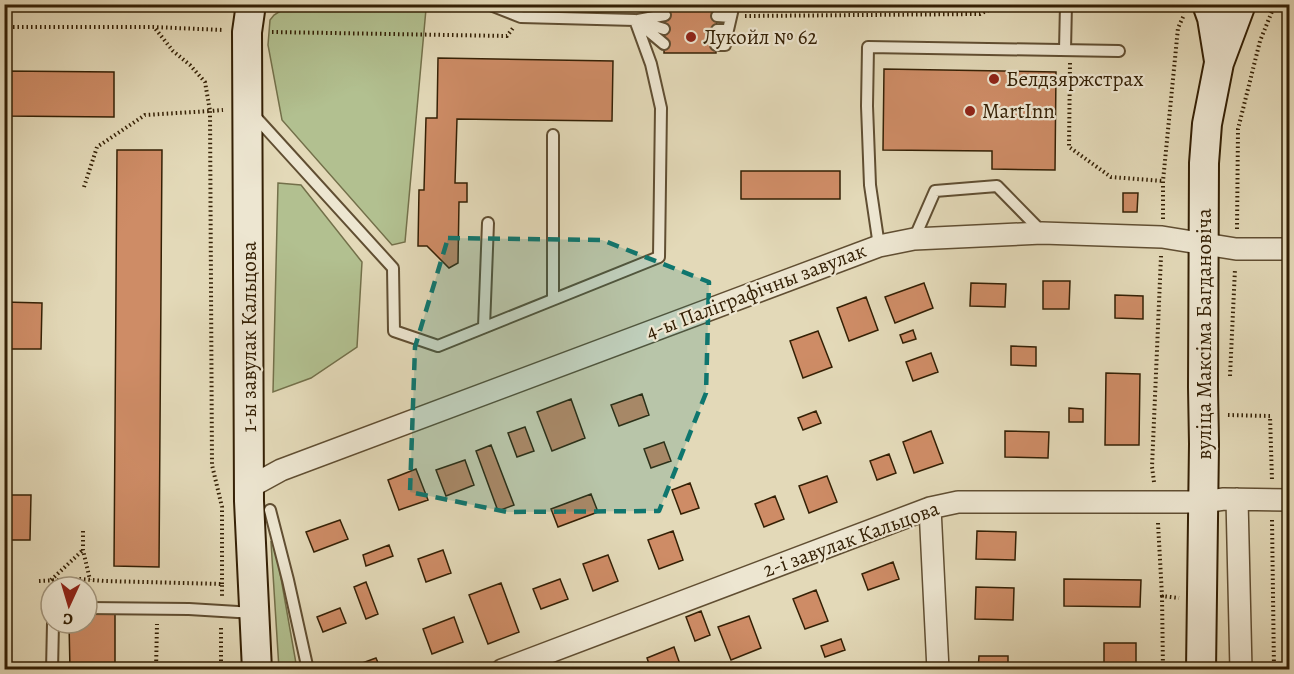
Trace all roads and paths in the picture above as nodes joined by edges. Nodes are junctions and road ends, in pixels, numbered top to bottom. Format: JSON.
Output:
{"nodes":[{"id":1,"x":251,"y":4,"type":"edge"},
{"id":2,"x":488,"y":4,"type":"edge"},
{"id":3,"x":734,"y":4,"type":"edge"},
{"id":4,"x":1042,"y":4,"type":"edge"},
{"id":5,"x":1066,"y":4,"type":"edge"},
{"id":6,"x":1166,"y":4,"type":"edge"},
{"id":7,"x":1207,"y":4,"type":"edge"},
{"id":8,"x":1241,"y":4,"type":"edge"},
{"id":9,"x":1275,"y":4,"type":"edge"},
{"id":10,"x":665,"y":15,"type":"dead end"},
{"id":11,"x":717,"y":16,"type":"dead end"},
{"id":12,"x":731,"y":17,"type":"junction"},
{"id":13,"x":635,"y":20,"type":"junction"},
{"id":14,"x":153,"y":27,"type":"dead end"},
{"id":15,"x":664,"y":29,"type":"dead end"},
{"id":16,"x":664,"y":44,"type":"dead end"},
{"id":17,"x":716,"y":45,"type":"dead end"},
{"id":18,"x":1065,"y":50,"type":"junction"},
{"id":19,"x":1119,"y":51,"type":"dead end"},
{"id":20,"x":1219,"y":63,"type":"junction"},
{"id":21,"x":248,"y":108,"type":"junction"},
{"id":22,"x":210,"y":111,"type":"junction"},
{"id":23,"x":553,"y":135,"type":"dead end"},
{"id":24,"x":1163,"y":181,"type":"junction"},
{"id":25,"x":84,"y":187,"type":"dead end"},
{"id":26,"x":488,"y":223,"type":"dead end"},
{"id":27,"x":1042,"y":233,"type":"junction"},
{"id":28,"x":1162,"y":237,"type":"junction"},
{"id":29,"x":914,"y":239,"type":"junction"},
{"id":30,"x":1203,"y":244,"type":"junction"},
{"id":31,"x":879,"y":246,"type":"junction"},
{"id":32,"x":1236,"y":249,"type":"junction"},
{"id":33,"x":1290,"y":249,"type":"edge"},
{"id":34,"x":554,"y":299,"type":"junction"},
{"id":35,"x":484,"y":327,"type":"junction"},
{"id":36,"x":1230,"y":379,"type":"dead end"},
{"id":37,"x":1228,"y":407,"type":"dead end"},
{"id":38,"x":250,"y":487,"type":"junction"},
{"id":39,"x":1237,"y":499,"type":"junction"},
{"id":40,"x":1281,"y":500,"type":"edge"},
{"id":41,"x":1157,"y":502,"type":"junction"},
{"id":42,"x":1203,"y":502,"type":"junction"},
{"id":43,"x":930,"y":508,"type":"junction"},
{"id":44,"x":270,"y":510,"type":"dead end"},
{"id":45,"x":83,"y":531,"type":"dead end"},
{"id":46,"x":83,"y":550,"type":"junction"},
{"id":47,"x":56,"y":575,"type":"edge"},
{"id":48,"x":89,"y":575,"type":"edge"},
{"id":49,"x":99,"y":581,"type":"edge"},
{"id":50,"x":105,"y":581,"type":"junction"},
{"id":51,"x":222,"y":584,"type":"junction"},
{"id":52,"x":105,"y":589,"type":"dead end"},
{"id":53,"x":1162,"y":596,"type":"junction"},
{"id":54,"x":1179,"y":607,"type":"dead end"},
{"id":55,"x":99,"y":608,"type":"edge"},
{"id":56,"x":157,"y":609,"type":"junction"},
{"id":57,"x":222,"y":611,"type":"junction"},
{"id":58,"x":254,"y":613,"type":"junction"},
{"id":59,"x":53,"y":635,"type":"edge"},
{"id":60,"x":516,"y":667,"type":"edge"},
{"id":61,"x":52,"y":669,"type":"edge"},
{"id":62,"x":156,"y":669,"type":"edge"},
{"id":63,"x":221,"y":669,"type":"edge"},
{"id":64,"x":257,"y":669,"type":"edge"},
{"id":65,"x":308,"y":669,"type":"edge"},
{"id":66,"x":938,"y":669,"type":"edge"},
{"id":67,"x":1163,"y":669,"type":"edge"},
{"id":68,"x":1201,"y":669,"type":"edge"},
{"id":69,"x":1241,"y":669,"type":"edge"},
{"id":70,"x":1274,"y":669,"type":"edge"}],
"edges":[{"from":1,"to":21,"type":"main road","name":"1-ы завулак Кальцова"},
{"from":2,"to":13,"type":"lane"},
{"from":3,"to":12,"type":"lane"},
{"from":4,"to":12,"type":"path"},
{"from":5,"to":18,"type":"lane"},
{"from":6,"to":24,"type":"path"},
{"from":7,"to":20,"type":"main road"},
{"from":8,"to":20,"type":"main road","name":"вуліца Максіма Багдановіча"},
{"from":9,"to":32,"type":"path"},
{"from":10,"to":13,"type":"lane"},
{"from":11,"to":12,"type":"lane"},
{"from":12,"to":17,"type":"lane"},
{"from":13,"to":15,"type":"lane"},
{"from":13,"to":16,"type":"lane"},
{"from":13,"to":34,"type":"lane"},
{"from":14,"to":22,"type":"path"},
{"from":18,"to":19,"type":"lane"},
{"from":18,"to":24,"type":"path"},
{"from":18,"to":31,"type":"lane"},
{"from":20,"to":30,"type":"main road","name":"вуліца Максіма Багдановіча"},
{"from":21,"to":35,"type":"lane"},
{"from":21,"to":38,"type":"main road","name":"1-ы завулак Кальцова"},
{"from":22,"to":25,"type":"path"},
{"from":22,"to":51,"type":"path"},
{"from":23,"to":34,"type":"lane"},
{"from":24,"to":28,"type":"path"},
{"from":26,"to":35,"type":"lane"},
{"from":27,"to":28,"type":"street","name":"4-ы Паліграфічны завулак"},
{"from":27,"to":29,"type":"street","name":"4-ы Паліграфічны завулак"},
{"from":27,"to":29,"type":"lane"},
{"from":28,"to":30,"type":"street","name":"4-ы Паліграфічны завулак"},
{"from":28,"to":41,"type":"path"},
{"from":29,"to":31,"type":"street","name":"4-ы Паліграфічны завулак"},
{"from":30,"to":32,"type":"street","name":"4-ы Паліграфічны завулак"},
{"from":30,"to":42,"type":"main road","name":"вуліца Максіма Багдановіча"},
{"from":31,"to":38,"type":"street","name":"4-ы Паліграфічны завулак"},
{"from":32,"to":33,"type":"street","name":"4-ы Паліграфічны завулак"},
{"from":32,"to":36,"type":"path"},
{"from":34,"to":35,"type":"lane"},
{"from":37,"to":40,"type":"path"},
{"from":38,"to":58,"type":"main road","name":"1-ы завулак Кальцова"},
{"from":39,"to":40,"type":"street","name":"2-і завулак Кальцова"},
{"from":39,"to":42,"type":"street","name":"2-і завулак Кальцова"},
{"from":39,"to":69,"type":"street"},
{"from":40,"to":70,"type":"path"},
{"from":41,"to":42,"type":"street","name":"2-і завулак Кальцова"},
{"from":41,"to":43,"type":"street","name":"2-і завулак Кальцова"},
{"from":41,"to":53,"type":"path"},
{"from":42,"to":68,"type":"main road","name":"вуліца Максіма Багдановіча"},
{"from":43,"to":60,"type":"street","name":"2-і завулак Кальцова"},
{"from":43,"to":66,"type":"street"},
{"from":44,"to":65,"type":"lane"},
{"from":45,"to":46,"type":"path"},
{"from":46,"to":47,"type":"path"},
{"from":46,"to":48,"type":"path"},
{"from":49,"to":50,"type":"path"},
{"from":50,"to":51,"type":"path"},
{"from":50,"to":52,"type":"path"},
{"from":51,"to":57,"type":"path"},
{"from":53,"to":54,"type":"path"},
{"from":53,"to":67,"type":"path"},
{"from":55,"to":56,"type":"lane"},
{"from":56,"to":57,"type":"lane"},
{"from":56,"to":62,"type":"path"},
{"from":57,"to":58,"type":"lane"},
{"from":57,"to":63,"type":"path"},
{"from":58,"to":64,"type":"main road","name":"1-ы завулак Кальцова"},
{"from":59,"to":61,"type":"lane"}]}
